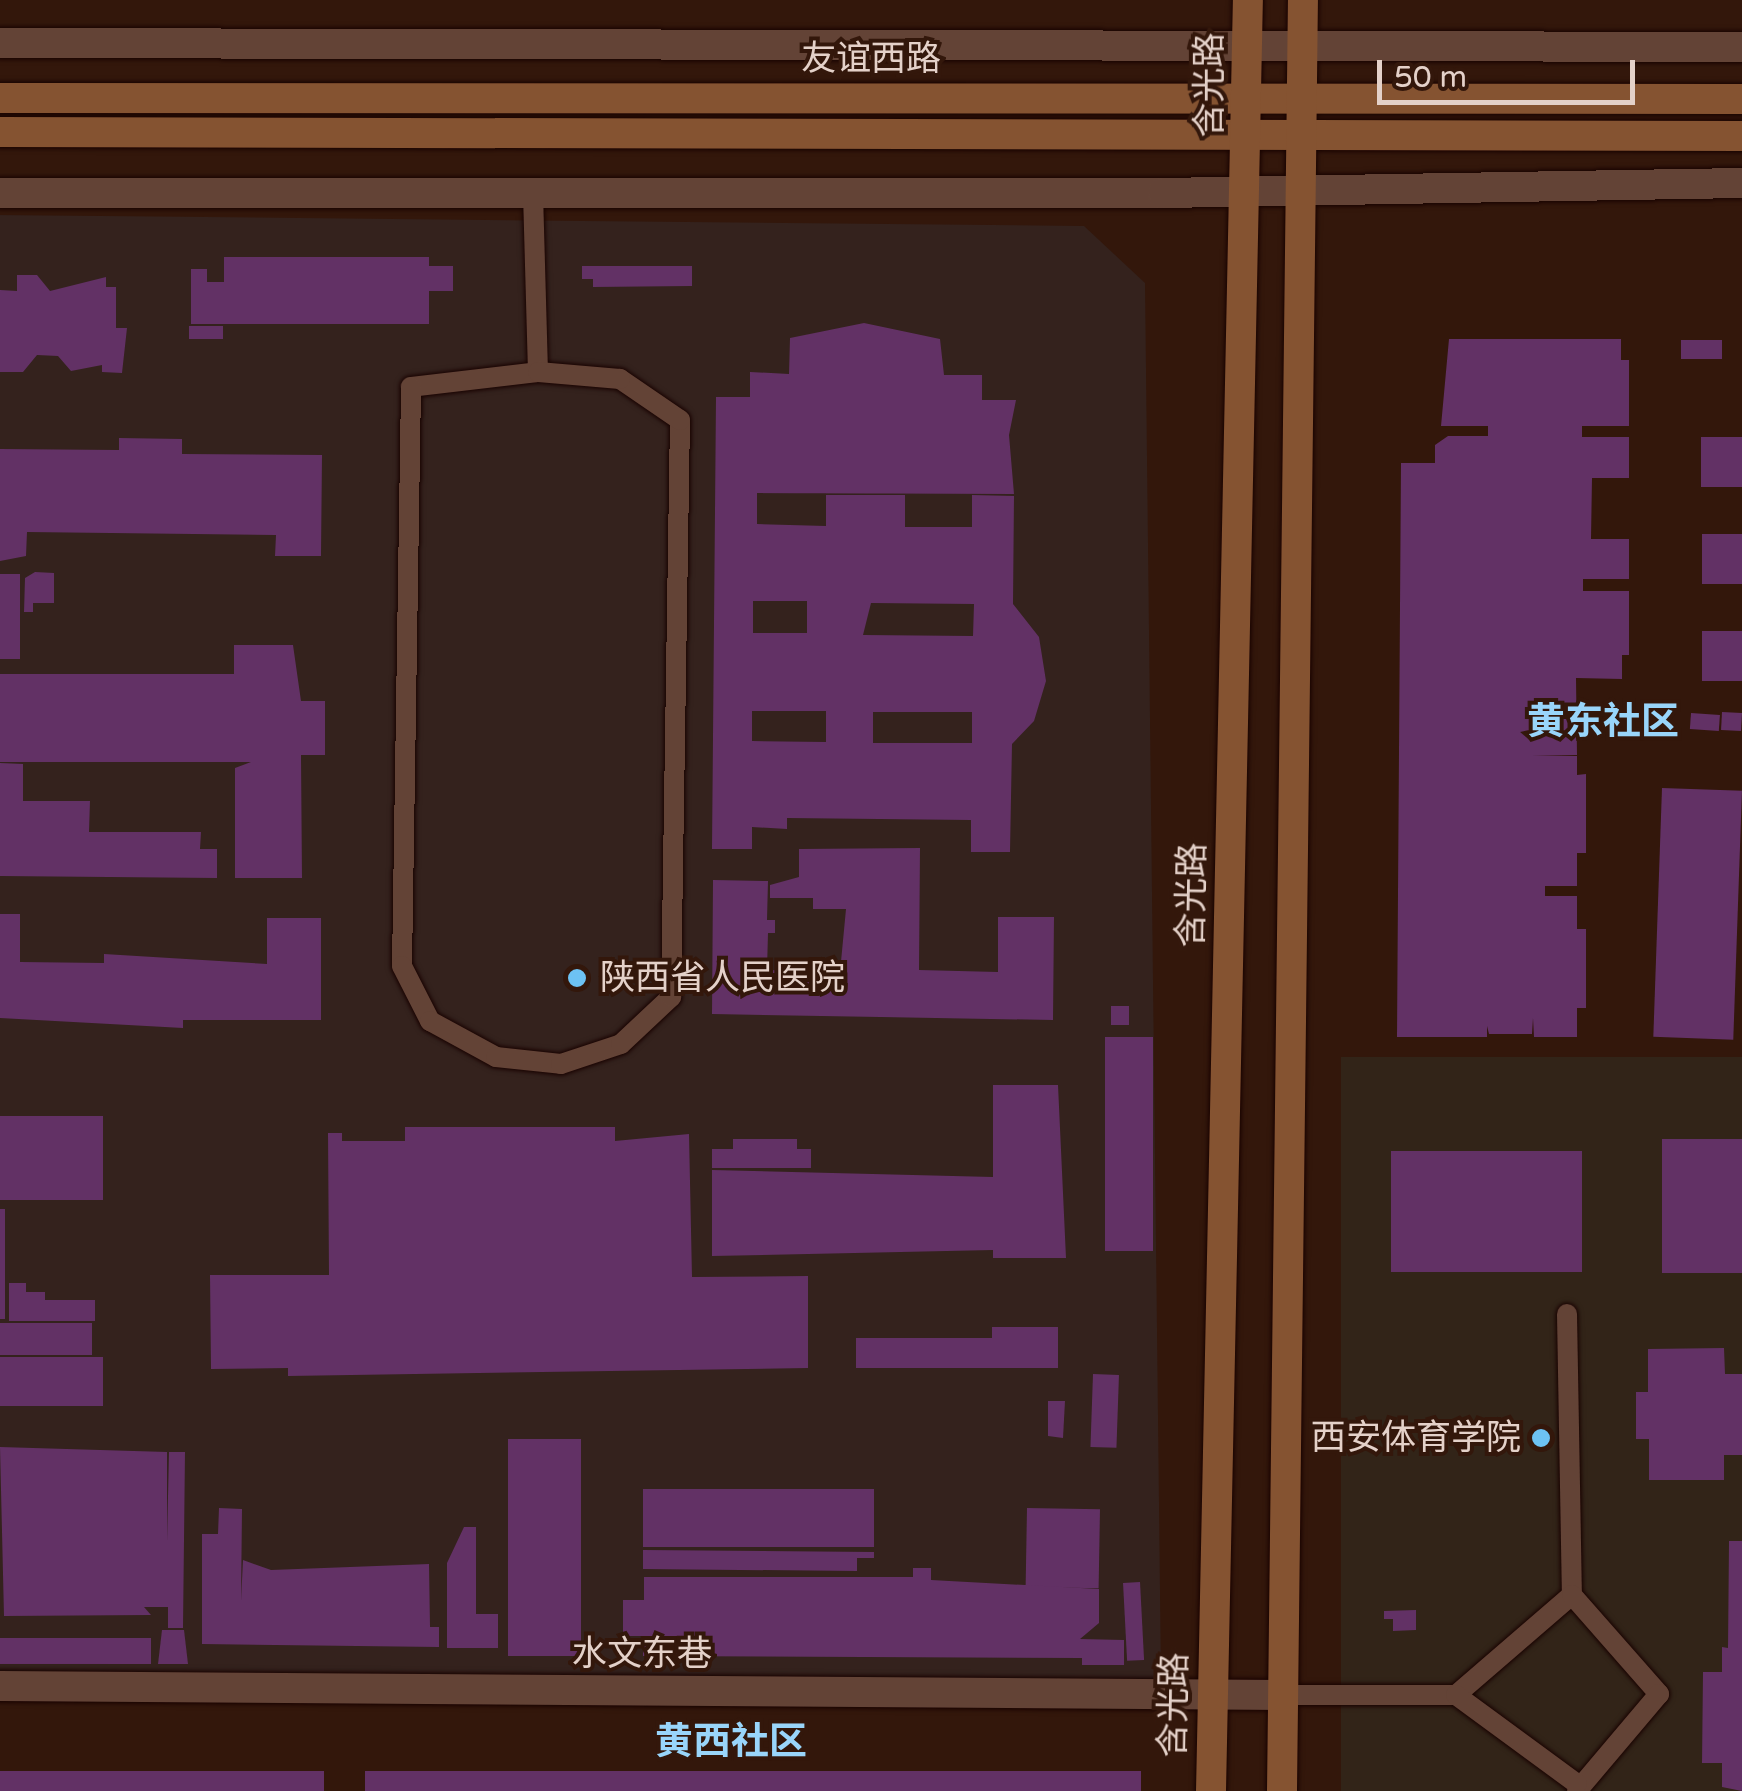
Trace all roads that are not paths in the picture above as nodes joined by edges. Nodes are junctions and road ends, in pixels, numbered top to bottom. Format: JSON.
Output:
{"nodes":[{"id":1,"x":1248,"y":0,"type":"edge"},
{"id":2,"x":1303,"y":0,"type":"edge"},
{"id":3,"x":0,"y":42,"type":"edge"},
{"id":4,"x":1247,"y":45,"type":"junction"},
{"id":5,"x":1302,"y":45,"type":"junction"},
{"id":6,"x":1742,"y":47,"type":"edge"},
{"id":7,"x":1247,"y":96,"type":"junction"},
{"id":8,"x":0,"y":98,"type":"edge"},
{"id":9,"x":1742,"y":100,"type":"edge"},
{"id":10,"x":1301,"y":101,"type":"junction"},
{"id":11,"x":0,"y":132,"type":"edge"},
{"id":12,"x":1742,"y":136,"type":"edge"},
{"id":13,"x":1247,"y":138,"type":"junction"},
{"id":14,"x":1302,"y":138,"type":"junction"},
{"id":15,"x":1742,"y":183,"type":"edge"},
{"id":16,"x":1301,"y":188,"type":"junction"},
{"id":17,"x":1246,"y":189,"type":"junction"},
{"id":18,"x":0,"y":192,"type":"edge"},
{"id":19,"x":533,"y":192,"type":"junction"},
{"id":20,"x":538,"y":372,"type":"junction"},
{"id":21,"x":1567,"y":1314,"type":"dead end"},
{"id":22,"x":1572,"y":1595,"type":"junction"},
{"id":23,"x":0,"y":1686,"type":"edge"},
{"id":24,"x":1283,"y":1694,"type":"junction"},
{"id":25,"x":1211,"y":1695,"type":"junction"},
{"id":26,"x":1456,"y":1695,"type":"junction"},
{"id":27,"x":1577,"y":1787,"type":"edge"},
{"id":28,"x":1210,"y":1791,"type":"edge"},
{"id":29,"x":1282,"y":1791,"type":"edge"}],
"edges":[{"from":1,"to":4,"type":"main road","name":"含光路"},
{"from":2,"to":5,"type":"main road"},
{"from":3,"to":4,"type":"street"},
{"from":4,"to":5,"type":"street"},
{"from":4,"to":7,"type":"main road","name":"含光路"},
{"from":5,"to":6,"type":"street"},
{"from":5,"to":10,"type":"main road"},
{"from":7,"to":8,"type":"main road","name":"友谊西路"},
{"from":7,"to":10,"type":"main road","name":"友谊西路"},
{"from":7,"to":13,"type":"main road","name":"含光路"},
{"from":9,"to":10,"type":"main road","name":"友谊西路"},
{"from":10,"to":14,"type":"main road"},
{"from":11,"to":13,"type":"main road"},
{"from":12,"to":14,"type":"main road"},
{"from":13,"to":14,"type":"main road"},
{"from":13,"to":17,"type":"main road","name":"含光路"},
{"from":14,"to":16,"type":"main road"},
{"from":15,"to":16,"type":"street"},
{"from":16,"to":17,"type":"street"},
{"from":16,"to":24,"type":"main road"},
{"from":17,"to":19,"type":"street"},
{"from":17,"to":25,"type":"main road","name":"含光路"},
{"from":18,"to":19,"type":"street"},
{"from":19,"to":20,"type":"lane"},
{"from":20,"to":20,"type":"lane"},
{"from":21,"to":22,"type":"lane"},
{"from":22,"to":26,"type":"lane"},
{"from":22,"to":27,"type":"lane"},
{"from":23,"to":25,"type":"street","name":"水文东巷"},
{"from":24,"to":25,"type":"street","name":"水文东巷"},
{"from":24,"to":26,"type":"lane"},
{"from":24,"to":29,"type":"main road"},
{"from":25,"to":28,"type":"main road","name":"含光路"},
{"from":26,"to":27,"type":"lane"}]}
